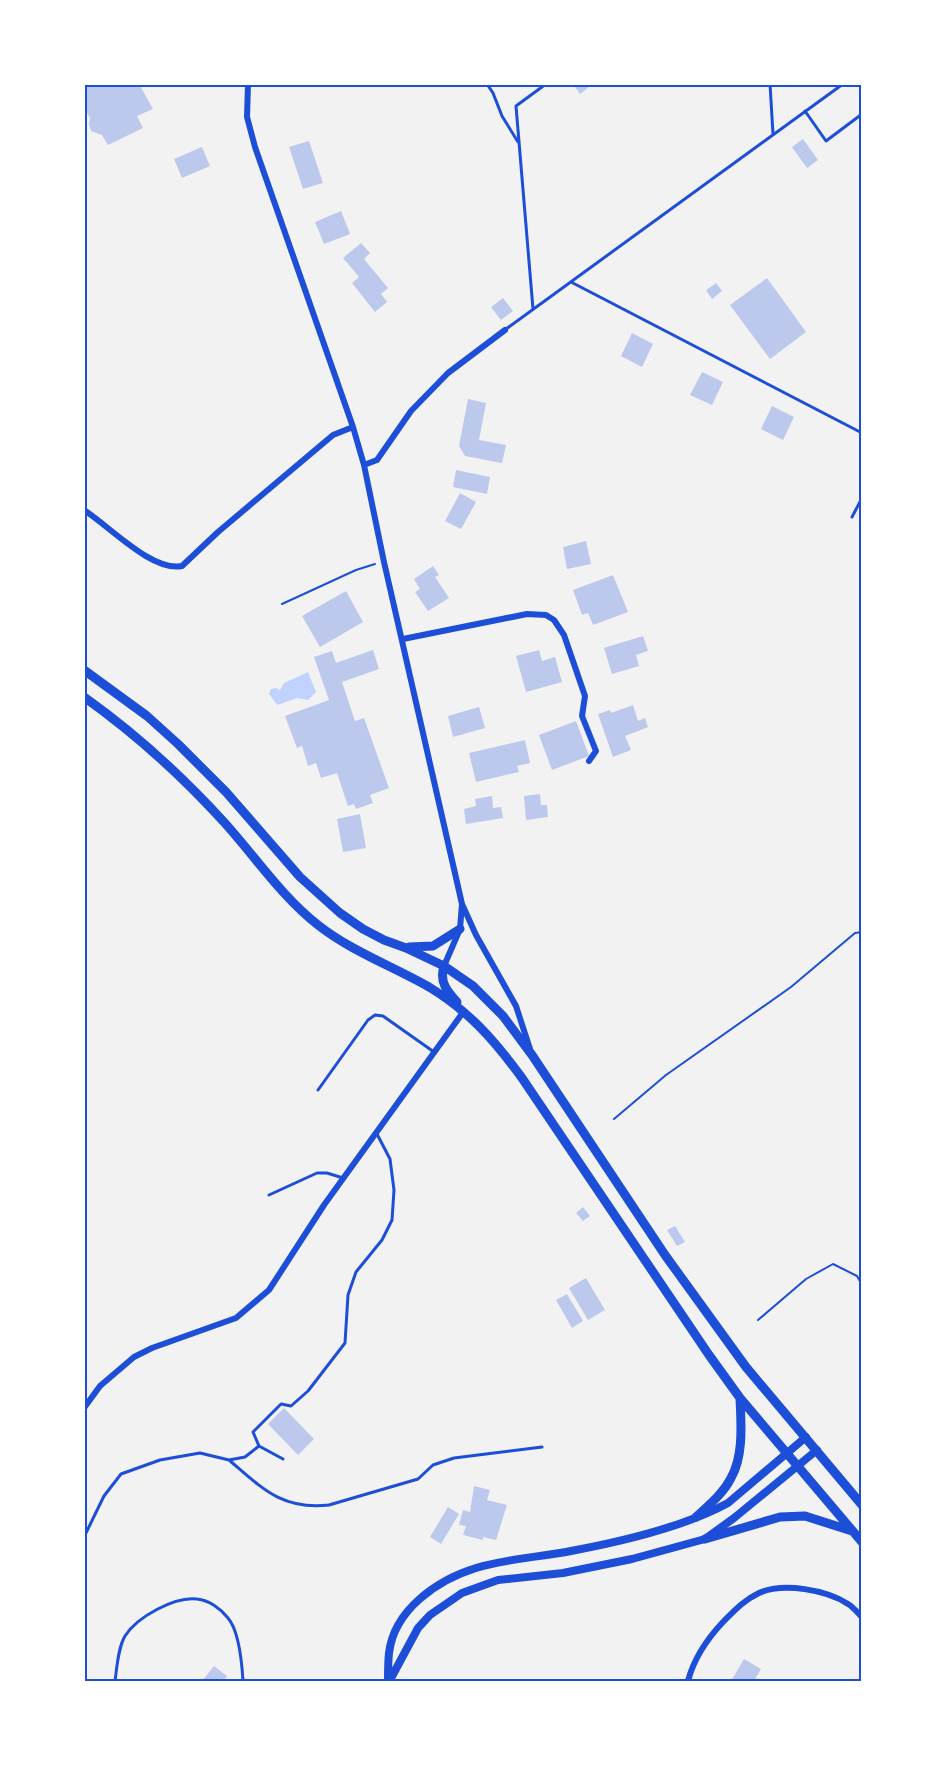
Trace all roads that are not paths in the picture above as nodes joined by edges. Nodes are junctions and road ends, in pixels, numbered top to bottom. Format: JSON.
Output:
{"nodes":[{"id":1,"x":248,"y":84,"type":"edge"},
{"id":2,"x":487,"y":84,"type":"edge"},
{"id":3,"x":546,"y":84,"type":"edge"},
{"id":4,"x":770,"y":84,"type":"edge"},
{"id":5,"x":843,"y":84,"type":"edge"},
{"id":6,"x":805,"y":111,"type":"junction"},
{"id":7,"x":862,"y":114,"type":"edge"},
{"id":8,"x":773,"y":135,"type":"junction"},
{"id":9,"x":519,"y":143,"type":"junction"},
{"id":10,"x":571,"y":282,"type":"junction"},
{"id":11,"x":533,"y":309,"type":"junction"},
{"id":12,"x":505,"y":330,"type":"joint"},
{"id":13,"x":352,"y":427,"type":"junction"},
{"id":14,"x":862,"y":433,"type":"edge"},
{"id":15,"x":364,"y":465,"type":"junction"},
{"id":16,"x":862,"y":498,"type":"edge"},
{"id":17,"x":84,"y":510,"type":"edge"},
{"id":18,"x":852,"y":517,"type":"dead end"},
{"id":19,"x":403,"y":639,"type":"junction"},
{"id":20,"x":84,"y":670,"type":"edge"},
{"id":21,"x":84,"y":697,"type":"edge"},
{"id":22,"x":590,"y":761,"type":"dead end"},
{"id":23,"x":462,"y":904,"type":"junction"},
{"id":24,"x":460,"y":929,"type":"junction"},
{"id":25,"x":406,"y":948,"type":"junction"},
{"id":26,"x":444,"y":966,"type":"junction"},
{"id":27,"x":464,"y":1011,"type":"junction"},
{"id":28,"x":434,"y":1052,"type":"junction"},
{"id":29,"x":532,"y":1055,"type":"junction"},
{"id":30,"x":318,"y":1090,"type":"dead end"},
{"id":31,"x":376,"y":1133,"type":"junction"},
{"id":32,"x":343,"y":1178,"type":"junction"},
{"id":33,"x":269,"y":1195,"type":"dead end"},
{"id":34,"x":740,"y":1398,"type":"junction"},
{"id":35,"x":84,"y":1408,"type":"edge"},
{"id":36,"x":806,"y":1437,"type":"junction"},
{"id":37,"x":259,"y":1446,"type":"junction"},
{"id":38,"x":542,"y":1447,"type":"dead end"},
{"id":39,"x":817,"y":1450,"type":"junction"},
{"id":40,"x":786,"y":1453,"type":"junction"},
{"id":41,"x":283,"y":1459,"type":"dead end"},
{"id":42,"x":229,"y":1460,"type":"junction"},
{"id":43,"x":797,"y":1466,"type":"junction"},
{"id":44,"x":862,"y":1505,"type":"edge"},
{"id":45,"x":696,"y":1517,"type":"junction"},
{"id":46,"x":852,"y":1531,"type":"junction"},
{"id":47,"x":84,"y":1537,"type":"edge"},
{"id":48,"x":705,"y":1539,"type":"junction"},
{"id":49,"x":862,"y":1542,"type":"edge"},
{"id":50,"x":862,"y":1617,"type":"edge"},
{"id":51,"x":115,"y":1681,"type":"edge"},
{"id":52,"x":243,"y":1681,"type":"edge"},
{"id":53,"x":389,"y":1681,"type":"edge"},
{"id":54,"x":687,"y":1681,"type":"edge"}],
"edges":[{"from":1,"to":13,"type":"street"},
{"from":2,"to":9,"type":"lane"},
{"from":3,"to":9,"type":"lane"},
{"from":4,"to":8,"type":"lane"},
{"from":5,"to":6,"type":"lane"},
{"from":6,"to":7,"type":"lane"},
{"from":6,"to":8,"type":"lane"},
{"from":8,"to":10,"type":"lane"},
{"from":9,"to":11,"type":"lane"},
{"from":10,"to":11,"type":"lane"},
{"from":10,"to":14,"type":"lane"},
{"from":11,"to":12,"type":"lane"},
{"from":12,"to":15,"type":"street"},
{"from":13,"to":15,"type":"street"},
{"from":13,"to":17,"type":"street"},
{"from":15,"to":19,"type":"street"},
{"from":16,"to":18,"type":"lane"},
{"from":19,"to":22,"type":"street"},
{"from":19,"to":23,"type":"street"},
{"from":20,"to":25,"type":"main road"},
{"from":21,"to":27,"type":"main road"},
{"from":23,"to":24,"type":"street"},
{"from":23,"to":29,"type":"street"},
{"from":24,"to":25,"type":"main road"},
{"from":24,"to":26,"type":"street"},
{"from":25,"to":26,"type":"main road"},
{"from":26,"to":27,"type":"main road"},
{"from":26,"to":29,"type":"main road"},
{"from":27,"to":28,"type":"street"},
{"from":27,"to":34,"type":"main road"},
{"from":28,"to":30,"type":"lane"},
{"from":28,"to":31,"type":"street"},
{"from":29,"to":36,"type":"main road"},
{"from":31,"to":32,"type":"street"},
{"from":31,"to":37,"type":"lane"},
{"from":32,"to":33,"type":"lane"},
{"from":32,"to":35,"type":"street"},
{"from":34,"to":40,"type":"main road"},
{"from":34,"to":45,"type":"main road"},
{"from":36,"to":39,"type":"main road"},
{"from":36,"to":40,"type":"street"},
{"from":37,"to":41,"type":"lane"},
{"from":37,"to":42,"type":"lane"},
{"from":38,"to":42,"type":"lane"},
{"from":39,"to":43,"type":"street"},
{"from":39,"to":44,"type":"main road"},
{"from":40,"to":43,"type":"main road"},
{"from":40,"to":45,"type":"street"},
{"from":42,"to":47,"type":"lane"},
{"from":43,"to":46,"type":"main road"},
{"from":43,"to":48,"type":"street"},
{"from":45,"to":53,"type":"street"},
{"from":46,"to":48,"type":"main road"},
{"from":46,"to":49,"type":"main road"},
{"from":48,"to":53,"type":"street"},
{"from":50,"to":54,"type":"street"},
{"from":51,"to":52,"type":"lane"}]}
